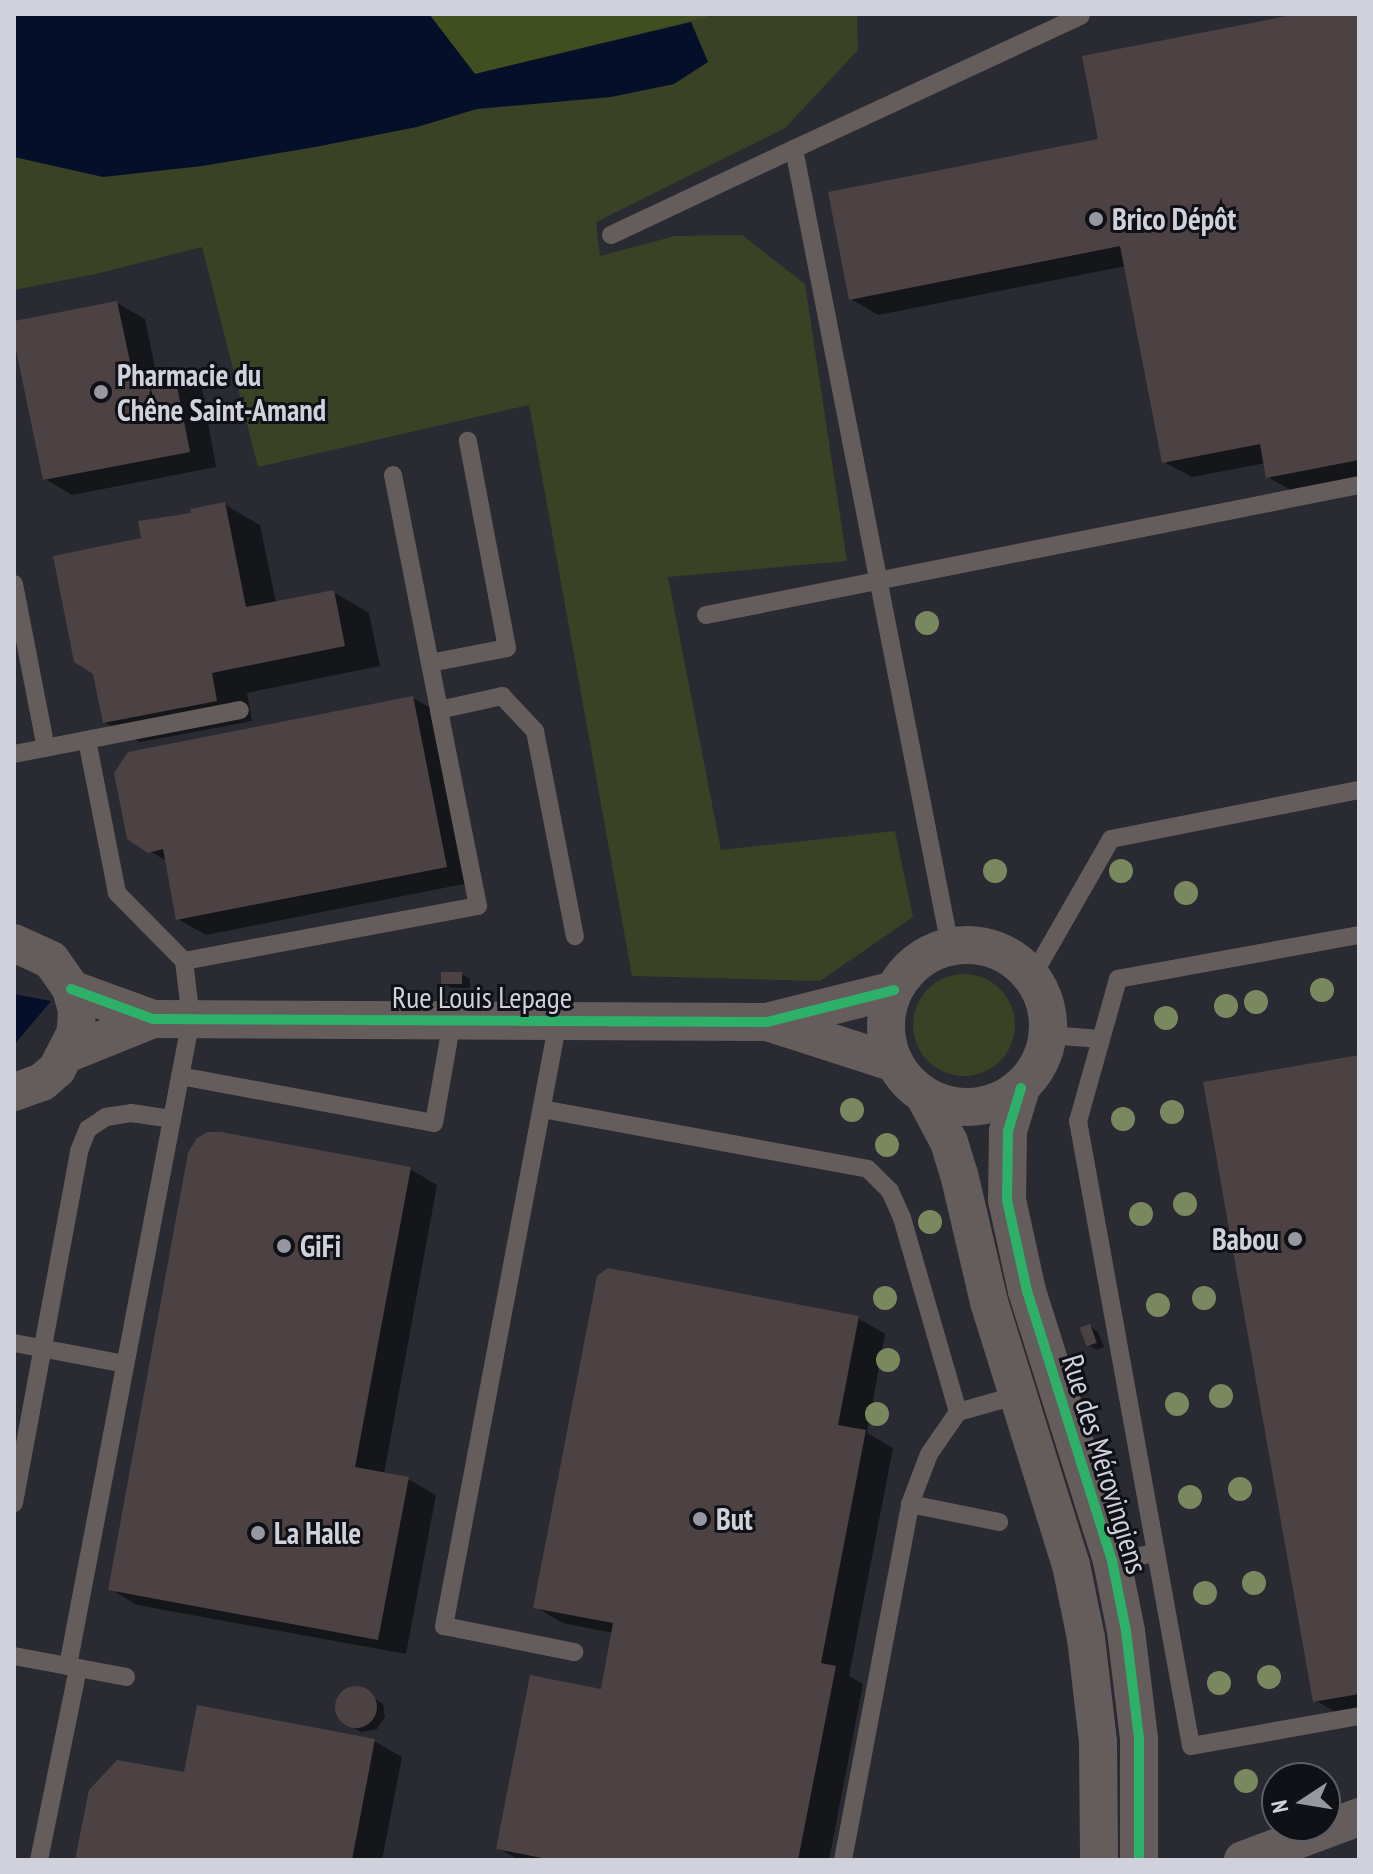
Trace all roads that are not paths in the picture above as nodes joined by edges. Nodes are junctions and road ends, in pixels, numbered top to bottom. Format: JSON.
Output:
{"nodes":[{"id":1,"x":1081,"y":16,"type":"dead end"},
{"id":2,"x":794,"y":149,"type":"junction"},
{"id":3,"x":611,"y":235,"type":"dead end"},
{"id":4,"x":468,"y":441,"type":"dead end"},
{"id":5,"x":393,"y":475,"type":"dead end"},
{"id":6,"x":1359,"y":485,"type":"edge"},
{"id":7,"x":878,"y":580,"type":"junction"},
{"id":8,"x":14,"y":584,"type":"edge"},
{"id":9,"x":706,"y":615,"type":"dead end"},
{"id":10,"x":18,"y":622,"type":"edge"},
{"id":11,"x":430,"y":663,"type":"junction"},
{"id":12,"x":240,"y":710,"type":"dead end"},
{"id":13,"x":439,"y":710,"type":"junction"},
{"id":14,"x":87,"y":740,"type":"junction"},
{"id":15,"x":46,"y":748,"type":"junction"},
{"id":16,"x":14,"y":754,"type":"edge"},
{"id":17,"x":1359,"y":790,"type":"edge"},
{"id":18,"x":1359,"y":935,"type":"edge"},
{"id":19,"x":575,"y":936,"type":"dead end"},
{"id":20,"x":16,"y":940,"type":"edge"},
{"id":21,"x":950,"y":946,"type":"junction"},
{"id":22,"x":184,"y":961,"type":"junction"},
{"id":23,"x":1032,"y":977,"type":"junction"},
{"id":24,"x":71,"y":989,"type":"junction"},
{"id":25,"x":894,"y":990,"type":"junction"},
{"id":26,"x":153,"y":1019,"type":"junction"},
{"id":27,"x":191,"y":1019,"type":"junction"},
{"id":28,"x":452,"y":1021,"type":"junction"},
{"id":29,"x":558,"y":1021,"type":"junction"},
{"id":30,"x":767,"y":1022,"type":"junction"},
{"id":31,"x":1048,"y":1035,"type":"junction"},
{"id":32,"x":1101,"y":1039,"type":"junction"},
{"id":33,"x":69,"y":1053,"type":"junction"},
{"id":34,"x":895,"y":1063,"type":"junction"},
{"id":35,"x":180,"y":1076,"type":"junction"},
{"id":36,"x":1021,"y":1088,"type":"junction"},
{"id":37,"x":924,"y":1095,"type":"junction"},
{"id":38,"x":17,"y":1096,"type":"edge"},
{"id":39,"x":542,"y":1109,"type":"junction"},
{"id":40,"x":172,"y":1119,"type":"junction"},
{"id":41,"x":14,"y":1343,"type":"edge"},
{"id":42,"x":42,"y":1348,"type":"junction"},
{"id":43,"x":125,"y":1364,"type":"junction"},
{"id":44,"x":1018,"y":1395,"type":"junction"},
{"id":45,"x":958,"y":1412,"type":"junction"},
{"id":46,"x":14,"y":1503,"type":"edge"},
{"id":47,"x":910,"y":1504,"type":"junction"},
{"id":48,"x":999,"y":1522,"type":"dead end"},
{"id":49,"x":1156,"y":1553,"type":"junction"},
{"id":50,"x":1112,"y":1561,"type":"junction"},
{"id":51,"x":574,"y":1652,"type":"dead end"},
{"id":52,"x":14,"y":1656,"type":"edge"},
{"id":53,"x":73,"y":1667,"type":"junction"},
{"id":54,"x":126,"y":1677,"type":"dead end"},
{"id":55,"x":1359,"y":1716,"type":"edge"},
{"id":56,"x":1359,"y":1817,"type":"edge"},
{"id":57,"x":39,"y":1860,"type":"edge"},
{"id":58,"x":843,"y":1860,"type":"edge"},
{"id":59,"x":1099,"y":1860,"type":"edge"},
{"id":60,"x":1139,"y":1860,"type":"edge"},
{"id":61,"x":1243,"y":1860,"type":"edge"}],
"edges":[{"from":1,"to":2,"type":"lane"},
{"from":2,"to":3,"type":"lane"},
{"from":2,"to":7,"type":"lane"},
{"from":4,"to":11,"type":"lane"},
{"from":5,"to":11,"type":"lane"},
{"from":6,"to":7,"type":"lane"},
{"from":7,"to":9,"type":"lane"},
{"from":7,"to":21,"type":"lane"},
{"from":8,"to":10,"type":"lane"},
{"from":10,"to":15,"type":"lane"},
{"from":11,"to":13,"type":"lane"},
{"from":12,"to":14,"type":"lane"},
{"from":13,"to":19,"type":"lane"},
{"from":13,"to":22,"type":"lane"},
{"from":14,"to":15,"type":"lane"},
{"from":14,"to":22,"type":"lane"},
{"from":15,"to":16,"type":"lane"},
{"from":17,"to":23,"type":"lane"},
{"from":18,"to":32,"type":"lane"},
{"from":20,"to":24,"type":"street"},
{"from":21,"to":23,"type":"street"},
{"from":21,"to":25,"type":"street"},
{"from":22,"to":27,"type":"lane"},
{"from":23,"to":31,"type":"street"},
{"from":24,"to":26,"type":"street","name":"Rue Louis Lepage"},
{"from":24,"to":33,"type":"street"},
{"from":25,"to":30,"type":"street","name":"Rue Louis Lepage"},
{"from":25,"to":34,"type":"street"},
{"from":26,"to":27,"type":"street","name":"Rue Louis Lepage"},
{"from":26,"to":33,"type":"street","name":"Rue Louis Lepage"},
{"from":27,"to":28,"type":"street","name":"Rue Louis Lepage"},
{"from":27,"to":35,"type":"lane"},
{"from":28,"to":29,"type":"street","name":"Rue Louis Lepage"},
{"from":28,"to":35,"type":"lane"},
{"from":29,"to":30,"type":"street","name":"Rue Louis Lepage"},
{"from":29,"to":39,"type":"lane"},
{"from":30,"to":34,"type":"street","name":"Rue Louis Lepage"},
{"from":31,"to":32,"type":"lane"},
{"from":31,"to":36,"type":"street"},
{"from":32,"to":49,"type":"lane"},
{"from":33,"to":38,"type":"street"},
{"from":34,"to":37,"type":"street"},
{"from":35,"to":40,"type":"lane"},
{"from":36,"to":37,"type":"street"},
{"from":36,"to":50,"type":"street","name":"Rue des Mérovingiens"},
{"from":37,"to":44,"type":"street","name":"Rue des Mérovingiens"},
{"from":39,"to":45,"type":"lane"},
{"from":39,"to":51,"type":"lane"},
{"from":40,"to":42,"type":"lane"},
{"from":40,"to":43,"type":"lane"},
{"from":41,"to":42,"type":"lane"},
{"from":42,"to":43,"type":"lane"},
{"from":42,"to":46,"type":"lane"},
{"from":43,"to":53,"type":"lane"},
{"from":44,"to":45,"type":"lane"},
{"from":44,"to":59,"type":"street","name":"Rue des Mérovingiens"},
{"from":45,"to":47,"type":"lane"},
{"from":47,"to":48,"type":"lane"},
{"from":47,"to":58,"type":"lane"},
{"from":49,"to":50,"type":"lane"},
{"from":49,"to":55,"type":"lane"},
{"from":50,"to":60,"type":"street","name":"Rue des Mérovingiens"},
{"from":52,"to":53,"type":"lane"},
{"from":53,"to":54,"type":"lane"},
{"from":53,"to":57,"type":"lane"},
{"from":56,"to":61,"type":"street"}]}
